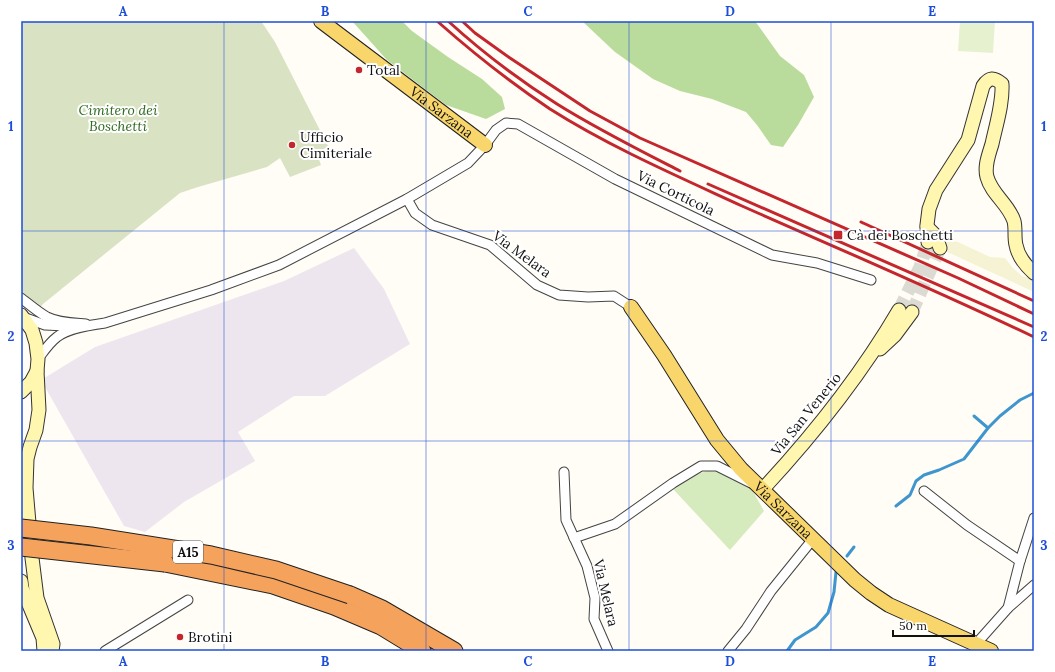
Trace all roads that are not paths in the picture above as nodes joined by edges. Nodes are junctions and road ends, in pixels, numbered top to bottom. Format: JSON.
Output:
{"nodes":[{"id":1,"x":321,"y":21,"type":"edge"},
{"id":2,"x":485,"y":145,"type":"junction"},
{"id":3,"x":407,"y":199,"type":"junction"},
{"id":4,"x":927,"y":227,"type":"junction"},
{"id":5,"x":928,"y":242,"type":"tunnel mouth"},
{"id":6,"x":940,"y":248,"type":"dead end"},
{"id":7,"x":1034,"y":273,"type":"edge"},
{"id":8,"x":871,"y":280,"type":"dead end"},
{"id":9,"x":21,"y":298,"type":"edge"},
{"id":10,"x":631,"y":307,"type":"joint"},
{"id":11,"x":905,"y":311,"type":"tunnel mouth"},
{"id":12,"x":22,"y":316,"type":"edge"},
{"id":13,"x":91,"y":325,"type":"junction"},
{"id":14,"x":37,"y":365,"type":"junction"},
{"id":15,"x":21,"y":392,"type":"edge"},
{"id":16,"x":564,"y":472,"type":"dead end"},
{"id":17,"x":763,"y":489,"type":"junction"},
{"id":18,"x":924,"y":491,"type":"dead end"},
{"id":19,"x":1034,"y":518,"type":"edge"},
{"id":20,"x":21,"y":528,"type":"edge"},
{"id":21,"x":574,"y":538,"type":"junction"},
{"id":22,"x":813,"y":539,"type":"junction"},
{"id":23,"x":21,"y":547,"type":"edge"},
{"id":24,"x":1020,"y":561,"type":"junction"},
{"id":25,"x":21,"y":581,"type":"edge"},
{"id":26,"x":1034,"y":585,"type":"edge"},
{"id":27,"x":188,"y":600,"type":"dead end"},
{"id":28,"x":1008,"y":608,"type":"junction"},
{"id":29,"x":976,"y":644,"type":"junction"},
{"id":30,"x":52,"y":649,"type":"edge"},
{"id":31,"x":105,"y":651,"type":"edge"},
{"id":32,"x":422,"y":651,"type":"edge"},
{"id":33,"x":454,"y":651,"type":"edge"},
{"id":34,"x":608,"y":651,"type":"edge"},
{"id":35,"x":728,"y":651,"type":"edge"},
{"id":36,"x":991,"y":651,"type":"edge"}],
"edges":[{"from":1,"to":2,"type":"main road","name":"Via Sarzana"},
{"from":2,"to":3,"type":"street"},
{"from":2,"to":8,"type":"street","name":"Via Corticola"},
{"from":3,"to":10,"type":"street","name":"Via Melara"},
{"from":3,"to":13,"type":"street"},
{"from":4,"to":5,"type":"street"},
{"from":4,"to":6,"type":"street"},
{"from":4,"to":7,"type":"street"},
{"from":9,"to":13,"type":"street"},
{"from":10,"to":17,"type":"main road","name":"Via Sarzana"},
{"from":11,"to":17,"type":"street","name":"Via San Venerio"},
{"from":12,"to":13,"type":"street"},
{"from":12,"to":14,"type":"street"},
{"from":13,"to":14,"type":"street"},
{"from":14,"to":15,"type":"street"},
{"from":14,"to":30,"type":"street"},
{"from":16,"to":21,"type":"street","name":"Via Melara"},
{"from":17,"to":21,"type":"street"},
{"from":17,"to":22,"type":"main road","name":"Via Sarzana"},
{"from":18,"to":24,"type":"street"},
{"from":19,"to":24,"type":"street"},
{"from":20,"to":33,"type":"highway","name":"A15","number":"A15","bridge":true},
{"from":21,"to":34,"type":"street","name":"Via Melara"},
{"from":22,"to":29,"type":"main road","name":"Via Sarzana"},
{"from":22,"to":35,"type":"street"},
{"from":23,"to":32,"type":"highway","name":"A15","number":"A15","bridge":true},
{"from":24,"to":28,"type":"street"},
{"from":25,"to":30,"type":"street"},
{"from":26,"to":28,"type":"street"},
{"from":27,"to":31,"type":"street"},
{"from":28,"to":29,"type":"street"},
{"from":29,"to":36,"type":"main road","name":"Via Sarzana"}]}
